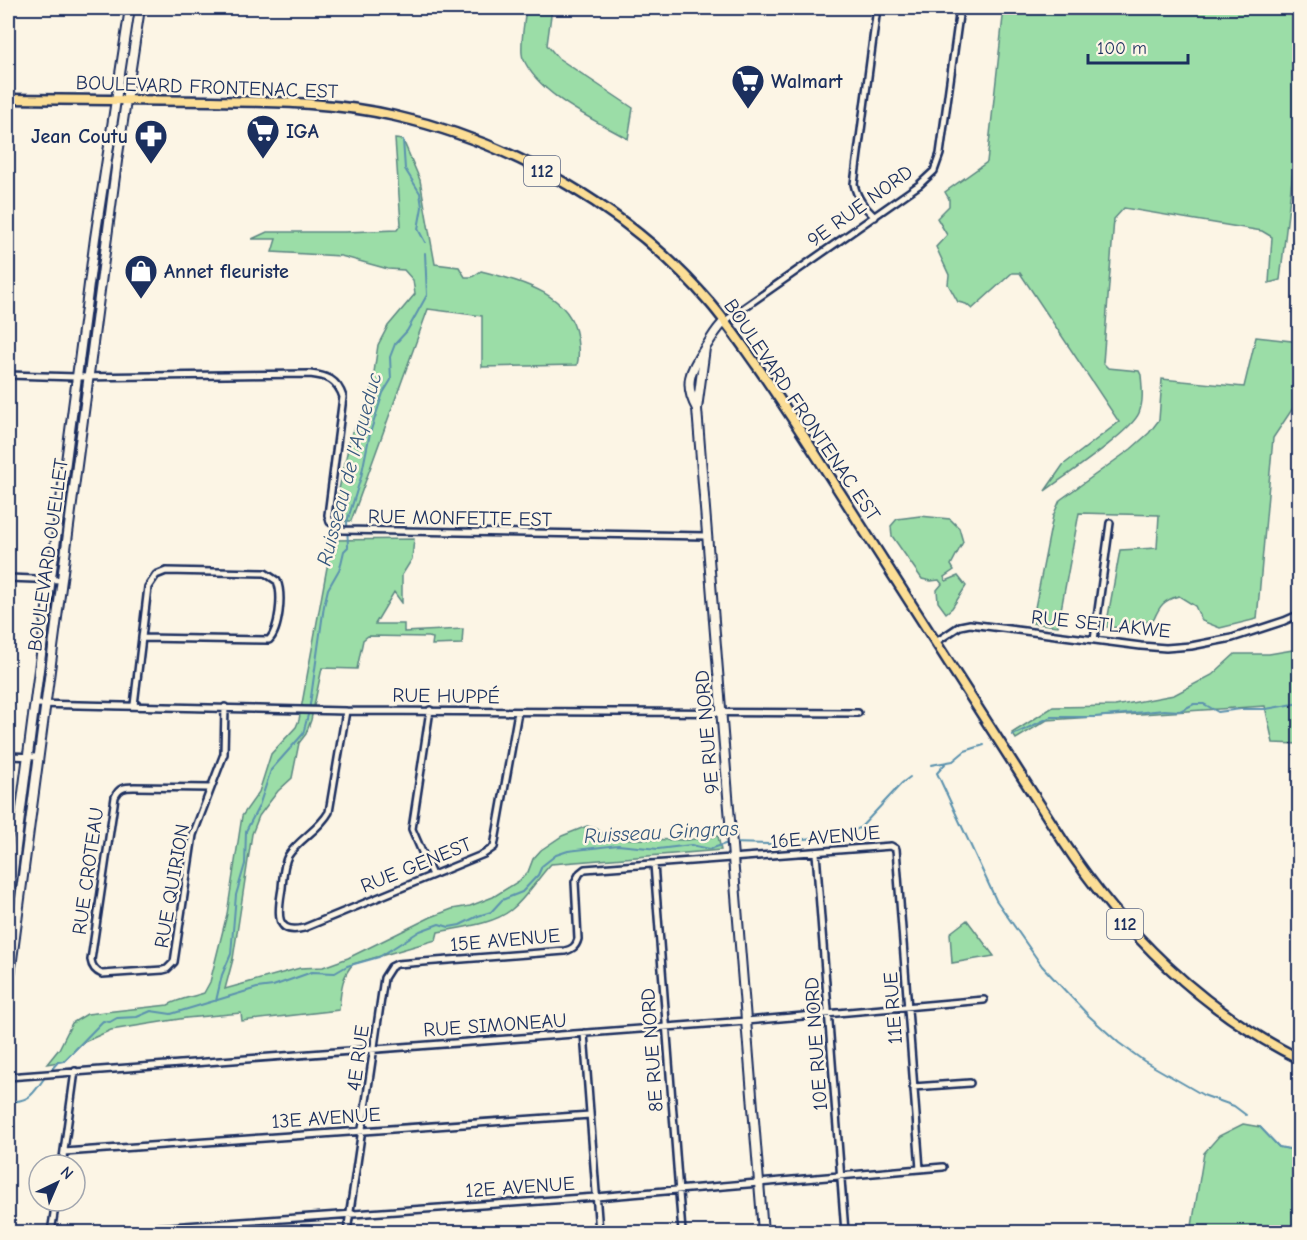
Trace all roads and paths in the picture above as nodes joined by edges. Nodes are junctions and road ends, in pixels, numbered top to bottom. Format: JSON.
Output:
{"nodes":[{"id":1,"x":130,"y":8,"type":"edge"},
{"id":2,"x":140,"y":8,"type":"edge"},
{"id":3,"x":878,"y":8,"type":"edge"},
{"id":4,"x":960,"y":8,"type":"edge"},
{"id":5,"x":8,"y":99,"type":"edge"},
{"id":6,"x":121,"y":100,"type":"junction"},
{"id":7,"x":108,"y":160,"type":"junction"},
{"id":8,"x":117,"y":161,"type":"junction"},
{"id":9,"x":875,"y":217,"type":"junction"},
{"id":10,"x":725,"y":321,"type":"junction"},
{"id":11,"x":8,"y":375,"type":"edge"},
{"id":12,"x":89,"y":376,"type":"junction"},
{"id":13,"x":77,"y":377,"type":"junction"},
{"id":14,"x":1110,"y":524,"type":"dead end"},
{"id":15,"x":706,"y":536,"type":"junction"},
{"id":16,"x":8,"y":578,"type":"edge"},
{"id":17,"x":50,"y":580,"type":"junction"},
{"id":18,"x":61,"y":580,"type":"junction"},
{"id":19,"x":1299,"y":614,"type":"edge"},
{"id":20,"x":142,"y":638,"type":"junction"},
{"id":21,"x":1094,"y":640,"type":"junction"},
{"id":22,"x":936,"y":642,"type":"junction"},
{"id":23,"x":35,"y":704,"type":"junction"},
{"id":24,"x":44,"y":704,"type":"junction"},
{"id":25,"x":134,"y":705,"type":"junction"},
{"id":26,"x":225,"y":707,"type":"junction"},
{"id":27,"x":430,"y":710,"type":"junction"},
{"id":28,"x":346,"y":711,"type":"junction"},
{"id":29,"x":518,"y":712,"type":"junction"},
{"id":30,"x":858,"y":713,"type":"dead end"},
{"id":31,"x":722,"y":714,"type":"junction"},
{"id":32,"x":8,"y":756,"type":"edge"},
{"id":33,"x":27,"y":757,"type":"junction"},
{"id":34,"x":37,"y":757,"type":"junction"},
{"id":35,"x":210,"y":788,"type":"junction"},
{"id":36,"x":894,"y":847,"type":"joint"},
{"id":37,"x":816,"y":853,"type":"junction"},
{"id":38,"x":734,"y":859,"type":"junction"},
{"id":39,"x":654,"y":864,"type":"junction"},
{"id":40,"x":580,"y":873,"type":"joint"},
{"id":41,"x":432,"y":875,"type":"junction"},
{"id":42,"x":8,"y":909,"type":"edge"},
{"id":43,"x":397,"y":964,"type":"joint"},
{"id":44,"x":171,"y":966,"type":"joint"},
{"id":45,"x":8,"y":990,"type":"edge"},
{"id":46,"x":984,"y":1000,"type":"dead end"},
{"id":47,"x":908,"y":1007,"type":"junction"},
{"id":48,"x":828,"y":1015,"type":"junction"},
{"id":49,"x":746,"y":1021,"type":"junction"},
{"id":50,"x":665,"y":1027,"type":"junction"},
{"id":51,"x":584,"y":1034,"type":"junction"},
{"id":52,"x":375,"y":1048,"type":"junction"},
{"id":53,"x":1299,"y":1059,"type":"edge"},
{"id":54,"x":75,"y":1071,"type":"junction"},
{"id":55,"x":8,"y":1077,"type":"edge"},
{"id":56,"x":970,"y":1083,"type":"dead end"},
{"id":57,"x":913,"y":1087,"type":"junction"},
{"id":58,"x":590,"y":1115,"type":"junction"},
{"id":59,"x":363,"y":1130,"type":"junction"},
{"id":60,"x":64,"y":1152,"type":"joint"},
{"id":61,"x":943,"y":1167,"type":"dead end"},
{"id":62,"x":920,"y":1169,"type":"junction"},
{"id":63,"x":840,"y":1177,"type":"junction"},
{"id":64,"x":759,"y":1184,"type":"junction"},
{"id":65,"x":678,"y":1190,"type":"junction"},
{"id":66,"x":596,"y":1197,"type":"junction"},
{"id":67,"x":54,"y":1213,"type":"edge"},
{"id":68,"x":350,"y":1213,"type":"junction"},
{"id":69,"x":51,"y":1233,"type":"edge"},
{"id":70,"x":99,"y":1233,"type":"edge"},
{"id":71,"x":347,"y":1233,"type":"edge"},
{"id":72,"x":599,"y":1233,"type":"edge"},
{"id":73,"x":682,"y":1233,"type":"edge"},
{"id":74,"x":763,"y":1233,"type":"edge"},
{"id":75,"x":845,"y":1233,"type":"edge"}],
"edges":[{"from":1,"to":6,"type":"street","name":"BOULEVARD OUELLET"},
{"from":2,"to":6,"type":"street","name":"BOULEVARD OUELLET"},
{"from":3,"to":9,"type":"street"},
{"from":4,"to":9,"type":"street","name":"9E RUE NORD"},
{"from":5,"to":6,"type":"main road","name":"BOULEVARD FRONTENAC EST","number":"112"},
{"from":6,"to":7,"type":"street","name":"BOULEVARD OUELLET"},
{"from":6,"to":8,"type":"street","name":"BOULEVARD OUELLET"},
{"from":6,"to":10,"type":"main road","name":"BOULEVARD FRONTENAC EST","number":"112"},
{"from":7,"to":8,"type":"street"},
{"from":7,"to":13,"type":"street","name":"BOULEVARD OUELLET"},
{"from":8,"to":12,"type":"street","name":"BOULEVARD OUELLET"},
{"from":9,"to":10,"type":"street","name":"9E RUE NORD"},
{"from":10,"to":15,"type":"street","name":"9E RUE NORD"},
{"from":10,"to":22,"type":"main road","name":"BOULEVARD FRONTENAC EST","number":"112"},
{"from":11,"to":13,"type":"street","name":"RUE MONFETTE EST"},
{"from":12,"to":13,"type":"street","name":"RUE MONFETTE EST"},
{"from":12,"to":15,"type":"street","name":"RUE MONFETTE EST"},
{"from":12,"to":18,"type":"street","name":"BOULEVARD OUELLET"},
{"from":13,"to":17,"type":"street","name":"BOULEVARD OUELLET"},
{"from":14,"to":21,"type":"street"},
{"from":15,"to":31,"type":"street","name":"9E RUE NORD"},
{"from":16,"to":17,"type":"street"},
{"from":17,"to":18,"type":"street"},
{"from":17,"to":23,"type":"street","name":"BOULEVARD OUELLET"},
{"from":18,"to":24,"type":"street","name":"BOULEVARD OUELLET"},
{"from":19,"to":21,"type":"street","name":"RUE SETLAKWE"},
{"from":20,"to":20,"type":"street"},
{"from":20,"to":25,"type":"street"},
{"from":21,"to":22,"type":"street","name":"RUE SETLAKWE"},
{"from":22,"to":53,"type":"main road","name":"BOULEVARD FRONTENAC EST","number":"112"},
{"from":23,"to":24,"type":"street","name":"RUE HUPPÉ"},
{"from":23,"to":33,"type":"street","name":"BOULEVARD OUELLET"},
{"from":24,"to":25,"type":"street","name":"RUE HUPPÉ"},
{"from":24,"to":34,"type":"street","name":"BOULEVARD OUELLET"},
{"from":25,"to":26,"type":"street","name":"RUE HUPPÉ"},
{"from":26,"to":28,"type":"street","name":"RUE HUPPÉ"},
{"from":26,"to":35,"type":"street","name":"RUE QUIRION"},
{"from":27,"to":28,"type":"street","name":"RUE HUPPÉ"},
{"from":27,"to":29,"type":"street","name":"RUE HUPPÉ"},
{"from":27,"to":41,"type":"street"},
{"from":28,"to":41,"type":"street","name":"RUE GENEST"},
{"from":29,"to":31,"type":"street","name":"RUE HUPPÉ"},
{"from":29,"to":41,"type":"street","name":"RUE GENEST"},
{"from":30,"to":31,"type":"street","name":"RUE HUPPÉ"},
{"from":31,"to":38,"type":"street","name":"9E RUE NORD"},
{"from":32,"to":33,"type":"street"},
{"from":33,"to":34,"type":"street"},
{"from":33,"to":42,"type":"street","name":"BOULEVARD OUELLET"},
{"from":34,"to":45,"type":"street","name":"BOULEVARD OUELLET"},
{"from":35,"to":44,"type":"street","name":"RUE QUIRION"},
{"from":35,"to":44,"type":"street","name":"RUE CROTEAU"},
{"from":36,"to":37,"type":"street","name":"16E AVENUE"},
{"from":36,"to":47,"type":"street","name":"11E RUE"},
{"from":37,"to":38,"type":"street","name":"16E AVENUE"},
{"from":37,"to":48,"type":"street","name":"10E RUE NORD"},
{"from":38,"to":39,"type":"street","name":"16E AVENUE"},
{"from":38,"to":49,"type":"street","name":"9E RUE NORD"},
{"from":39,"to":40,"type":"street","name":"16E AVENUE"},
{"from":39,"to":50,"type":"street","name":"8E RUE NORD"},
{"from":40,"to":43,"type":"street","name":"15E AVENUE"},
{"from":43,"to":52,"type":"street","name":"4E RUE"},
{"from":46,"to":47,"type":"street","name":"RUE SIMONEAU"},
{"from":47,"to":48,"type":"street","name":"RUE SIMONEAU"},
{"from":47,"to":57,"type":"street","name":"11E RUE"},
{"from":48,"to":49,"type":"street","name":"RUE SIMONEAU"},
{"from":48,"to":63,"type":"street","name":"10E RUE NORD"},
{"from":49,"to":50,"type":"street","name":"RUE SIMONEAU"},
{"from":49,"to":64,"type":"street","name":"9E RUE NORD"},
{"from":50,"to":51,"type":"street","name":"RUE SIMONEAU"},
{"from":50,"to":65,"type":"street","name":"8E RUE NORD"},
{"from":51,"to":52,"type":"street","name":"RUE SIMONEAU"},
{"from":51,"to":58,"type":"street"},
{"from":52,"to":54,"type":"street","name":"RUE SIMONEAU"},
{"from":52,"to":59,"type":"street","name":"4E RUE"},
{"from":54,"to":55,"type":"street","name":"RUE SIMONEAU"},
{"from":54,"to":60,"type":"street"},
{"from":56,"to":57,"type":"street"},
{"from":57,"to":62,"type":"street","name":"11E RUE"},
{"from":58,"to":59,"type":"street","name":"13E AVENUE"},
{"from":58,"to":66,"type":"street"},
{"from":59,"to":60,"type":"street","name":"13E AVENUE"},
{"from":59,"to":68,"type":"street","name":"4E RUE"},
{"from":61,"to":62,"type":"street","name":"12E AVENUE"},
{"from":62,"to":63,"type":"street","name":"12E AVENUE"},
{"from":63,"to":64,"type":"street","name":"12E AVENUE"},
{"from":63,"to":75,"type":"street","name":"10E RUE NORD"},
{"from":64,"to":65,"type":"street","name":"12E AVENUE"},
{"from":64,"to":74,"type":"street","name":"9E RUE NORD"},
{"from":65,"to":66,"type":"street","name":"12E AVENUE"},
{"from":65,"to":73,"type":"street","name":"8E RUE NORD"},
{"from":66,"to":68,"type":"street","name":"12E AVENUE"},
{"from":66,"to":72,"type":"street"},
{"from":67,"to":69,"type":"street"},
{"from":68,"to":70,"type":"street","name":"12E AVENUE"},
{"from":68,"to":71,"type":"street","name":"4E RUE"}]}
